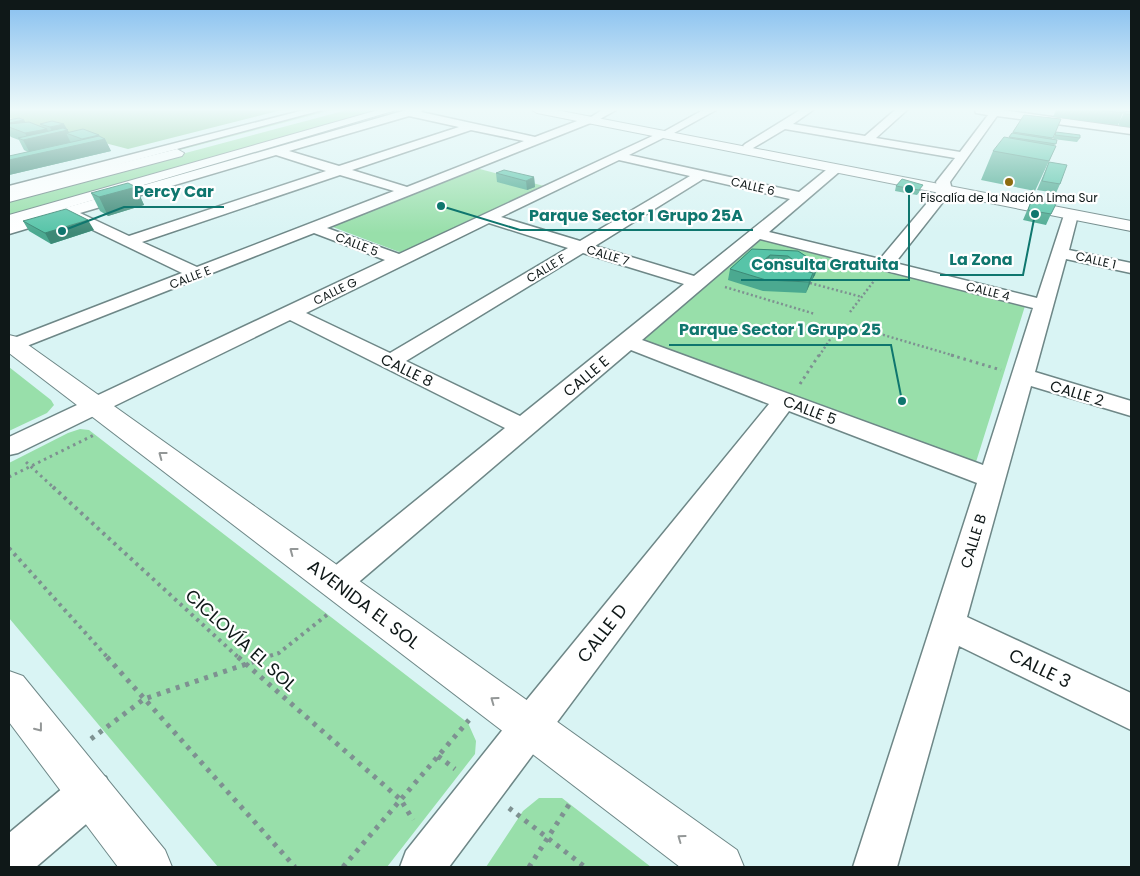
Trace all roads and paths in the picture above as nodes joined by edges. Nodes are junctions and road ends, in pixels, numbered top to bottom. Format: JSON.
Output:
{"nodes":[{"id":1,"x":166,"y":151,"type":"edge"},
{"id":2,"x":179,"y":151,"type":"edge"},
{"id":3,"x":249,"y":151,"type":"edge"},
{"id":4,"x":275,"y":151,"type":"joint"},
{"id":5,"x":399,"y":151,"type":"edge"},
{"id":6,"x":511,"y":151,"type":"edge"},
{"id":7,"x":628,"y":151,"type":"edge"},
{"id":8,"x":750,"y":151,"type":"edge"},
{"id":9,"x":773,"y":151,"type":"edge"},
{"id":10,"x":932,"y":151,"type":"edge"},
{"id":11,"x":967,"y":151,"type":"edge"},
{"id":12,"x":617,"y":156,"type":"junction"},
{"id":13,"x":963,"y":156,"type":"junction"},
{"id":14,"x":479,"y":163,"type":"junction"},
{"id":15,"x":497,"y":168,"type":"dead end"},
{"id":16,"x":835,"y":169,"type":"junction"},
{"id":17,"x":340,"y":171,"type":"junction"},
{"id":18,"x":701,"y":175,"type":"junction"},
{"id":19,"x":541,"y":179,"type":"dead end"},
{"id":20,"x":559,"y":184,"type":"junction"},
{"id":21,"x":944,"y":186,"type":"junction"},
{"id":22,"x":9,"y":190,"type":"edge"},
{"id":23,"x":408,"y":191,"type":"junction"},
{"id":24,"x":9,"y":197,"type":"edge"},
{"id":25,"x":802,"y":197,"type":"junction"},
{"id":26,"x":67,"y":212,"type":"junction"},
{"id":27,"x":1071,"y":215,"type":"junction"},
{"id":28,"x":488,"y":218,"type":"junction"},
{"id":29,"x":1131,"y":218,"type":"edge"},
{"id":30,"x":9,"y":220,"type":"edge"},
{"id":31,"x":1131,"y":226,"type":"edge"},
{"id":32,"x":314,"y":228,"type":"junction"},
{"id":33,"x":9,"y":230,"type":"edge"},
{"id":34,"x":758,"y":234,"type":"junction"},
{"id":35,"x":129,"y":241,"type":"junction"},
{"id":36,"x":582,"y":247,"type":"junction"},
{"id":37,"x":1060,"y":252,"type":"junction"},
{"id":38,"x":400,"y":260,"type":"junction"},
{"id":39,"x":885,"y":265,"type":"junction"},
{"id":40,"x":1131,"y":268,"type":"edge"},
{"id":41,"x":197,"y":274,"type":"junction"},
{"id":42,"x":700,"y":281,"type":"junction"},
{"id":43,"x":810,"y":283,"type":"edge"},
{"id":44,"x":862,"y":297,"type":"junction"},
{"id":45,"x":1044,"y":304,"type":"junction"},
{"id":46,"x":850,"y":312,"type":"dead end"},
{"id":47,"x":291,"y":313,"type":"junction"},
{"id":48,"x":815,"y":314,"type":"dead end"},
{"id":49,"x":870,"y":331,"type":"dead end"},
{"id":50,"x":833,"y":335,"type":"dead end"},
{"id":51,"x":628,"y":342,"type":"junction"},
{"id":52,"x":12,"y":343,"type":"edge"},
{"id":53,"x":390,"y":362,"type":"junction"},
{"id":54,"x":1006,"y":374,"type":"junction"},
{"id":55,"x":785,"y":401,"type":"junction"},
{"id":56,"x":1131,"y":409,"type":"edge"},
{"id":57,"x":108,"y":414,"type":"junction"},
{"id":58,"x":524,"y":428,"type":"junction"},
{"id":59,"x":10,"y":447,"type":"edge"},
{"id":60,"x":30,"y":467,"type":"junction"},
{"id":61,"x":9,"y":477,"type":"edge"},
{"id":62,"x":992,"y":479,"type":"junction"},
{"id":63,"x":9,"y":548,"type":"edge"},
{"id":64,"x":344,"y":589,"type":"junction"},
{"id":65,"x":948,"y":624,"type":"junction"},
{"id":66,"x":246,"y":664,"type":"junction"},
{"id":67,"x":9,"y":690,"type":"edge"},
{"id":68,"x":489,"y":696,"type":"junction"},
{"id":69,"x":144,"y":699,"type":"junction"},
{"id":70,"x":1131,"y":712,"type":"edge"},
{"id":71,"x":529,"y":726,"type":"junction"},
{"id":72,"x":64,"y":760,"type":"junction"},
{"id":73,"x":590,"y":771,"type":"junction"},
{"id":74,"x":91,"y":792,"type":"junction"},
{"id":75,"x":401,"y":800,"type":"junction"},
{"id":76,"x":548,"y":837,"type":"junction"},
{"id":77,"x":427,"y":860,"type":"edge"},
{"id":78,"x":9,"y":862,"type":"edge"},
{"id":79,"x":148,"y":867,"type":"edge"},
{"id":80,"x":295,"y":867,"type":"edge"},
{"id":81,"x":343,"y":867,"type":"edge"},
{"id":82,"x":529,"y":867,"type":"edge"},
{"id":83,"x":585,"y":867,"type":"edge"},
{"id":84,"x":720,"y":867,"type":"edge"},
{"id":85,"x":875,"y":867,"type":"edge"}],
"edges":[{"from":1,"to":22,"type":"street"},
{"from":2,"to":24,"type":"main road"},
{"from":3,"to":30,"type":"main road"},
{"from":4,"to":17,"type":"street"},
{"from":4,"to":26,"type":"street"},
{"from":5,"to":17,"type":"street"},
{"from":6,"to":14,"type":"street","name":"CALLE E"},
{"from":7,"to":12,"type":"street","name":"CALLE G"},
{"from":8,"to":16,"type":"main road"},
{"from":9,"to":21,"type":"main road"},
{"from":10,"to":13,"type":"street"},
{"from":11,"to":13,"type":"street"},
{"from":12,"to":18,"type":"street","name":"CALLE 6"},
{"from":12,"to":20,"type":"street","name":"CALLE G"},
{"from":13,"to":21,"type":"street"},
{"from":14,"to":15,"type":"street"},
{"from":14,"to":23,"type":"street","name":"CALLE E"},
{"from":16,"to":21,"type":"main road"},
{"from":16,"to":25,"type":"street","name":"CALLE E"},
{"from":17,"to":23,"type":"street"},
{"from":17,"to":35,"type":"street"},
{"from":18,"to":25,"type":"street","name":"CALLE 6"},
{"from":18,"to":36,"type":"street","name":"CALLE F"},
{"from":19,"to":20,"type":"street"},
{"from":20,"to":28,"type":"street","name":"CALLE G"},
{"from":21,"to":27,"type":"main road"},
{"from":21,"to":29,"type":"main road"},
{"from":21,"to":39,"type":"street"},
{"from":23,"to":32,"type":"street","name":"CALLE E"},
{"from":25,"to":34,"type":"street","name":"CALLE E"},
{"from":26,"to":33,"type":"street"},
{"from":26,"to":35,"type":"street"},
{"from":27,"to":31,"type":"main road"},
{"from":27,"to":37,"type":"street","name":"CALLE B"},
{"from":28,"to":36,"type":"street","name":"CALLE 7"},
{"from":28,"to":38,"type":"street","name":"CALLE G"},
{"from":32,"to":38,"type":"street","name":"CALLE 5"},
{"from":32,"to":41,"type":"street","name":"CALLE E"},
{"from":34,"to":39,"type":"street","name":"CALLE 4"},
{"from":34,"to":42,"type":"street","name":"CALLE E"},
{"from":35,"to":41,"type":"street"},
{"from":36,"to":42,"type":"street","name":"CALLE 7"},
{"from":36,"to":53,"type":"street","name":"CALLE F"},
{"from":37,"to":40,"type":"street","name":"CALLE 1"},
{"from":37,"to":45,"type":"street","name":"CALLE B"},
{"from":38,"to":47,"type":"street","name":"CALLE G"},
{"from":39,"to":44,"type":"path"},
{"from":39,"to":45,"type":"street","name":"CALLE 4"},
{"from":41,"to":52,"type":"street","name":"CALLE E"},
{"from":42,"to":48,"type":"path"},
{"from":42,"to":51,"type":"street","name":"CALLE E"},
{"from":43,"to":44,"type":"path"},
{"from":44,"to":46,"type":"path"},
{"from":45,"to":54,"type":"street","name":"CALLE B"},
{"from":47,"to":53,"type":"street","name":"CALLE 8"},
{"from":47,"to":57,"type":"street","name":"CALLE G"},
{"from":49,"to":54,"type":"path"},
{"from":50,"to":55,"type":"path"},
{"from":51,"to":55,"type":"street","name":"CALLE 5"},
{"from":51,"to":58,"type":"street","name":"CALLE E"},
{"from":52,"to":57,"type":"main road","name":"AVENIDA EL SOL"},
{"from":53,"to":58,"type":"street","name":"CALLE 8"},
{"from":54,"to":56,"type":"street","name":"CALLE 2"},
{"from":54,"to":62,"type":"street","name":"CALLE B"},
{"from":55,"to":62,"type":"street","name":"CALLE 5"},
{"from":55,"to":71,"type":"street","name":"CALLE D"},
{"from":57,"to":59,"type":"street","name":"CALLE G"},
{"from":57,"to":60,"type":"path"},
{"from":64,"to":57,"type":"main road","name":"AVENIDA EL SOL","one_way":true},
{"from":58,"to":64,"type":"street","name":"CALLE E"},
{"from":59,"to":60,"type":"path","name":"CICLOVÍA EL SOL"},
{"from":60,"to":61,"type":"path"},
{"from":60,"to":66,"type":"path","name":"CICLOVÍA EL SOL"},
{"from":62,"to":65,"type":"street","name":"CALLE B"},
{"from":63,"to":69,"type":"path"},
{"from":64,"to":66,"type":"path"},
{"from":64,"to":68,"type":"main road","name":"AVENIDA EL SOL"},
{"from":65,"to":70,"type":"street","name":"CALLE 3"},
{"from":65,"to":85,"type":"street","name":"CALLE B"},
{"from":66,"to":69,"type":"path"},
{"from":66,"to":75,"type":"path","name":"CICLOVÍA EL SOL"},
{"from":67,"to":72,"type":"main road","one_way":true},
{"from":71,"to":68,"type":"main road","name":"AVENIDA EL SOL","one_way":true},
{"from":68,"to":75,"type":"path"},
{"from":69,"to":72,"type":"path"},
{"from":69,"to":80,"type":"path"},
{"from":71,"to":73,"type":"main road","name":"AVENIDA EL SOL"},
{"from":71,"to":77,"type":"street","name":"CALLE D"},
{"from":72,"to":74,"type":"main road"},
{"from":73,"to":76,"type":"path"},
{"from":84,"to":73,"type":"main road","name":"AVENIDA EL SOL","one_way":true},
{"from":74,"to":78,"type":"street"},
{"from":74,"to":79,"type":"main road"},
{"from":75,"to":77,"type":"path","name":"CICLOVÍA EL SOL"},
{"from":75,"to":81,"type":"path"},
{"from":76,"to":82,"type":"path"},
{"from":76,"to":83,"type":"path"}]}
